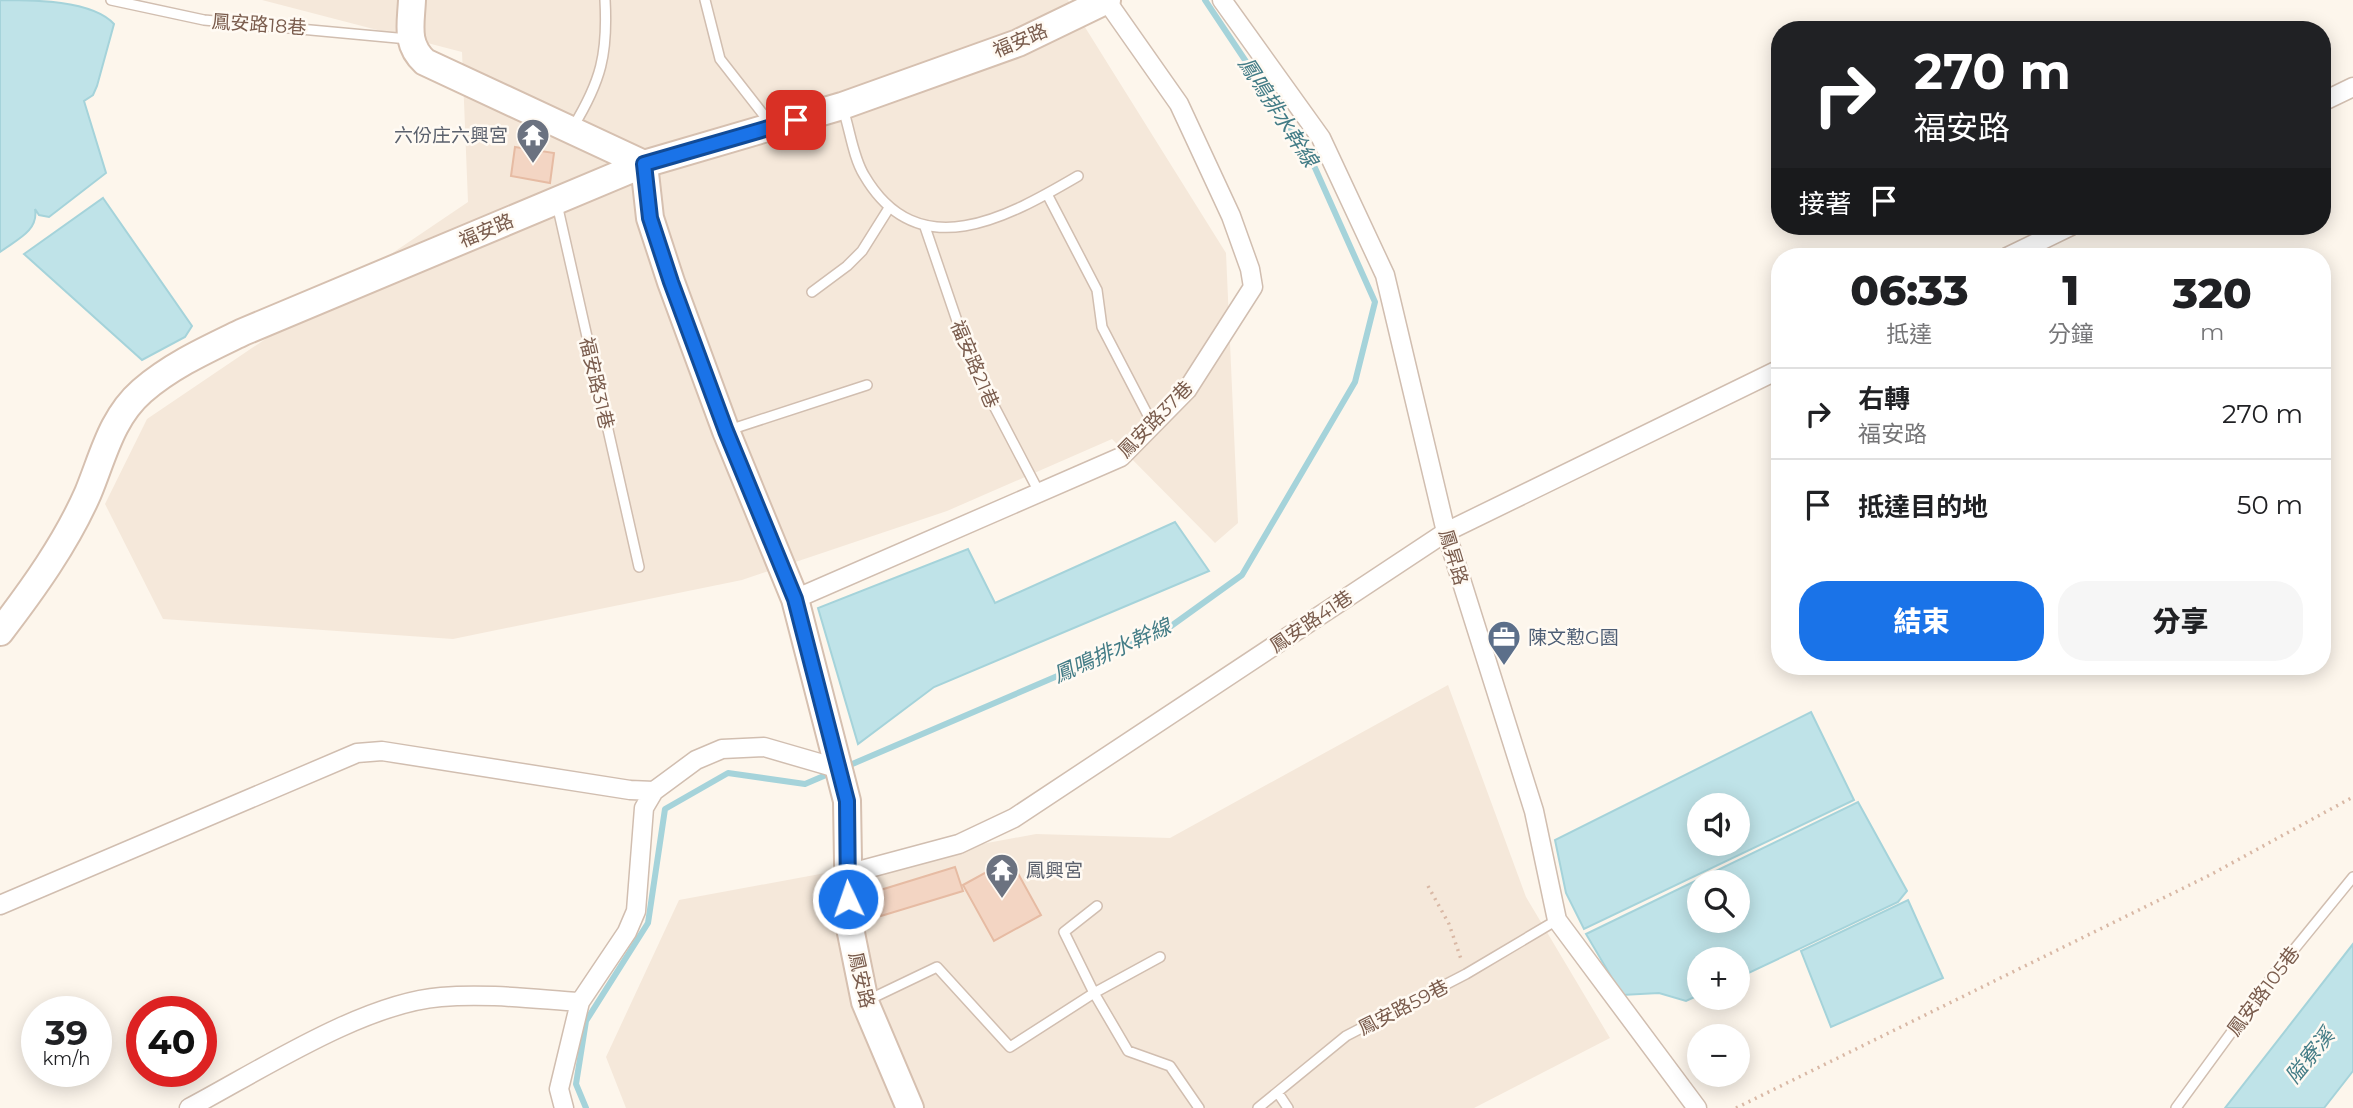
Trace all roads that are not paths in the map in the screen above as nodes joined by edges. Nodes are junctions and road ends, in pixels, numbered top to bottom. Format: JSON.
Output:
{"nodes":[{"id":1,"x":111,"y":0,"type":"edge"},
{"id":2,"x":412,"y":0,"type":"edge"},
{"id":3,"x":606,"y":0,"type":"edge"},
{"id":4,"x":705,"y":0,"type":"edge"},
{"id":5,"x":1107,"y":0,"type":"edge"},
{"id":6,"x":1222,"y":0,"type":"edge"},
{"id":7,"x":410,"y":40,"type":"junction"},
{"id":8,"x":2353,"y":87,"type":"edge"},
{"id":9,"x":2331,"y":98,"type":"edge"},
{"id":10,"x":842,"y":106,"type":"junction"},
{"id":11,"x":773,"y":127,"type":"junction"},
{"id":12,"x":571,"y":129,"type":"junction"},
{"id":13,"x":644,"y":164,"type":"junction"},
{"id":14,"x":1078,"y":176,"type":"dead end"},
{"id":15,"x":1047,"y":194,"type":"junction"},
{"id":16,"x":556,"y":199,"type":"junction"},
{"id":17,"x":889,"y":208,"type":"junction"},
{"id":18,"x":925,"y":227,"type":"junction"},
{"id":19,"x":2052,"y":235,"type":"edge"},
{"id":20,"x":2026,"y":248,"type":"edge"},
{"id":21,"x":812,"y":292,"type":"dead end"},
{"id":22,"x":1771,"y":373,"type":"edge"},
{"id":23,"x":867,"y":385,"type":"dead end"},
{"id":24,"x":1153,"y":425,"type":"junction"},
{"id":25,"x":726,"y":431,"type":"junction"},
{"id":26,"x":1040,"y":494,"type":"junction"},
{"id":27,"x":1446,"y":532,"type":"junction"},
{"id":28,"x":639,"y":567,"type":"dead end"},
{"id":29,"x":795,"y":599,"type":"junction"},
{"id":30,"x":0,"y":632,"type":"edge"},
{"id":31,"x":840,"y":769,"type":"junction"},
{"id":32,"x":654,"y":791,"type":"junction"},
{"id":33,"x":847,"y":874,"type":"junction"},
{"id":34,"x":2353,"y":877,"type":"edge"},
{"id":35,"x":0,"y":905,"type":"edge"},
{"id":36,"x":1097,"y":906,"type":"dead end"},
{"id":37,"x":1557,"y":920,"type":"junction"},
{"id":38,"x":1160,"y":957,"type":"dead end"},
{"id":39,"x":1094,"y":993,"type":"junction"},
{"id":40,"x":580,"y":1002,"type":"junction"},
{"id":41,"x":865,"y":1002,"type":"junction"},
{"id":42,"x":1278,"y":1093,"type":"junction"},
{"id":43,"x":189,"y":1108,"type":"edge"},
{"id":44,"x":565,"y":1108,"type":"edge"},
{"id":45,"x":910,"y":1108,"type":"edge"},
{"id":46,"x":1199,"y":1108,"type":"edge"},
{"id":47,"x":1258,"y":1108,"type":"edge"},
{"id":48,"x":1288,"y":1108,"type":"edge"},
{"id":49,"x":1697,"y":1108,"type":"edge"},
{"id":50,"x":2176,"y":1108,"type":"edge"}],
"edges":[{"from":1,"to":7,"type":"lane","name":"鳳安路18巷"},
{"from":2,"to":7,"type":"street"},
{"from":3,"to":12,"type":"lane"},
{"from":4,"to":11,"type":"lane"},
{"from":5,"to":10,"type":"street","name":"福安路"},
{"from":5,"to":24,"type":"street","name":"鳳安路37巷"},
{"from":6,"to":27,"type":"street","name":"鳳昇路"},
{"from":7,"to":12,"type":"street"},
{"from":8,"to":9,"type":"street"},
{"from":10,"to":11,"type":"street","name":"福安路"},
{"from":10,"to":17,"type":"lane"},
{"from":11,"to":13,"type":"street","name":"福安路"},
{"from":12,"to":13,"type":"street"},
{"from":13,"to":16,"type":"street","name":"福安路"},
{"from":13,"to":25,"type":"street","name":"鳳安路"},
{"from":14,"to":15,"type":"lane"},
{"from":15,"to":18,"type":"lane"},
{"from":15,"to":24,"type":"lane"},
{"from":16,"to":28,"type":"lane","name":"福安路31巷"},
{"from":16,"to":30,"type":"street","name":"福安路"},
{"from":17,"to":18,"type":"lane"},
{"from":17,"to":21,"type":"lane"},
{"from":18,"to":26,"type":"lane","name":"福安路21巷"},
{"from":19,"to":20,"type":"street"},
{"from":22,"to":27,"type":"street","name":"鳳安路41巷"},
{"from":23,"to":25,"type":"lane"},
{"from":24,"to":26,"type":"street","name":"鳳安路37巷"},
{"from":25,"to":29,"type":"street","name":"鳳安路"},
{"from":26,"to":29,"type":"street","name":"鳳安路37巷"},
{"from":27,"to":33,"type":"street","name":"鳳安路41巷"},
{"from":27,"to":37,"type":"street","name":"鳳昇路"},
{"from":29,"to":31,"type":"street","name":"鳳安路"},
{"from":31,"to":32,"type":"street"},
{"from":31,"to":33,"type":"street","name":"鳳安路"},
{"from":32,"to":35,"type":"street"},
{"from":32,"to":40,"type":"street"},
{"from":33,"to":41,"type":"street","name":"鳳安路"},
{"from":34,"to":50,"type":"lane","name":"鳳安路105巷"},
{"from":36,"to":39,"type":"lane"},
{"from":37,"to":42,"type":"lane","name":"鳳安路59巷"},
{"from":37,"to":49,"type":"street","name":"鳳昇路"},
{"from":38,"to":39,"type":"lane"},
{"from":39,"to":41,"type":"lane"},
{"from":39,"to":46,"type":"lane"},
{"from":40,"to":43,"type":"street"},
{"from":40,"to":44,"type":"street"},
{"from":41,"to":45,"type":"street","name":"鳳安路"},
{"from":42,"to":47,"type":"lane","name":"鳳安路59巷"},
{"from":42,"to":48,"type":"lane"}]}
